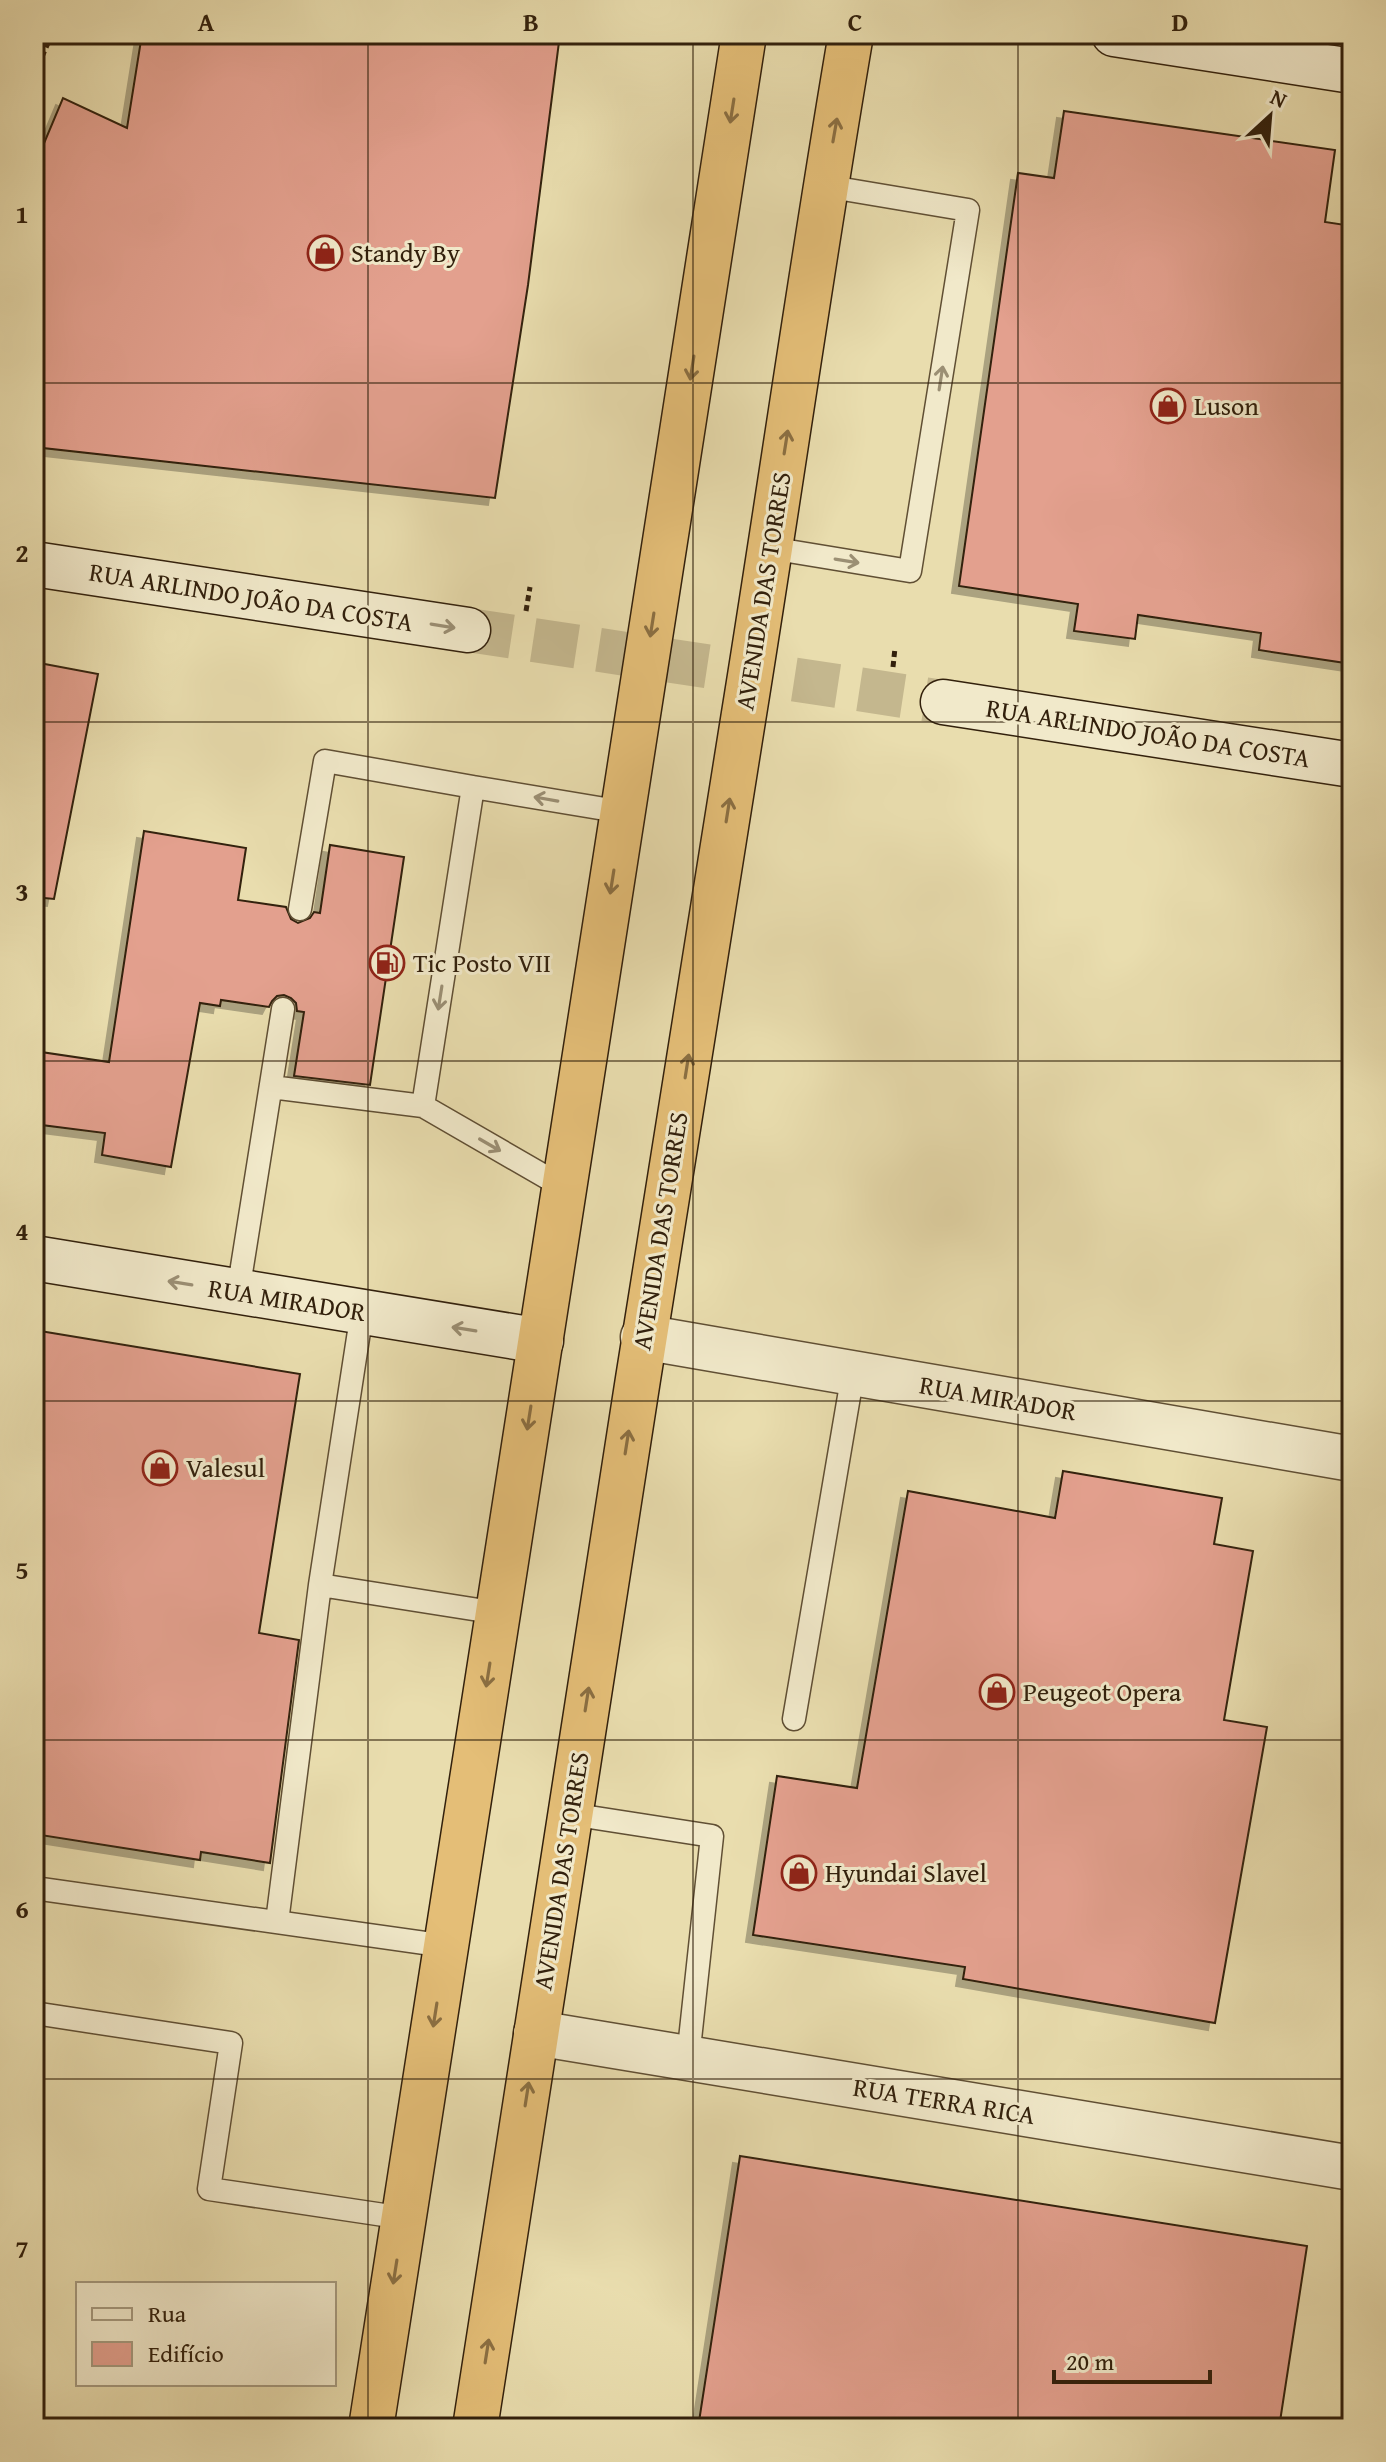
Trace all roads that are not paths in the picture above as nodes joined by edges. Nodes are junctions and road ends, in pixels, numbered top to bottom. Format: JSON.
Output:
{"nodes":[{"id":1,"x":744,"y":34,"type":"edge"},
{"id":2,"x":851,"y":34,"type":"edge"},
{"id":3,"x":1114,"y":34,"type":"edge"},
{"id":4,"x":1352,"y":71,"type":"edge"},
{"id":5,"x":825,"y":186,"type":"junction"},
{"id":6,"x":770,"y":548,"type":"junction"},
{"id":7,"x":34,"y":564,"type":"edge"},
{"id":8,"x":468,"y":630,"type":"tunnel mouth"},
{"id":9,"x":943,"y":702,"type":"tunnel mouth"},
{"id":10,"x":1352,"y":765,"type":"edge"},
{"id":11,"x":473,"y":787,"type":"junction"},
{"id":12,"x":623,"y":812,"type":"junction"},
{"id":13,"x":300,"y":909,"type":"dead end"},
{"id":14,"x":283,"y":1009,"type":"dead end"},
{"id":15,"x":271,"y":1087,"type":"junction"},
{"id":16,"x":423,"y":1106,"type":"junction"},
{"id":17,"x":565,"y":1188,"type":"junction"},
{"id":18,"x":34,"y":1258,"type":"edge"},
{"id":19,"x":238,"y":1292,"type":"junction"},
{"id":20,"x":362,"y":1312,"type":"junction"},
{"id":21,"x":643,"y":1337,"type":"junction"},
{"id":22,"x":541,"y":1341,"type":"junction"},
{"id":23,"x":853,"y":1373,"type":"junction"},
{"id":24,"x":1352,"y":1459,"type":"edge"},
{"id":25,"x":320,"y":1585,"type":"junction"},
{"id":26,"x":498,"y":1613,"type":"junction"},
{"id":27,"x":794,"y":1719,"type":"dead end"},
{"id":28,"x":570,"y":1814,"type":"junction"},
{"id":29,"x":34,"y":1888,"type":"edge"},
{"id":30,"x":277,"y":1922,"type":"junction"},
{"id":31,"x":446,"y":1946,"type":"junction"},
{"id":32,"x":34,"y":2013,"type":"edge"},
{"id":33,"x":536,"y":2033,"type":"junction"},
{"id":34,"x":688,"y":2058,"type":"junction"},
{"id":35,"x":1352,"y":2168,"type":"edge"},
{"id":36,"x":404,"y":2218,"type":"junction"},
{"id":37,"x":371,"y":2428,"type":"edge"},
{"id":38,"x":475,"y":2428,"type":"edge"}],
"edges":[{"from":1,"to":12,"type":"highway","one_way":true},
{"from":5,"to":2,"type":"highway","name":"AVENIDA DAS TORRES","one_way":true},
{"from":3,"to":4,"type":"street"},
{"from":6,"to":5,"type":"highway","name":"AVENIDA DAS TORRES","one_way":true},
{"from":6,"to":5,"type":"lane","one_way":true},
{"from":21,"to":6,"type":"highway","name":"AVENIDA DAS TORRES","one_way":true},
{"from":7,"to":8,"type":"street","name":"RUA ARLINDO JOÃO DA COSTA","one_way":true},
{"from":9,"to":10,"type":"street","name":"RUA ARLINDO JOÃO DA COSTA"},
{"from":12,"to":11,"type":"lane","one_way":true},
{"from":11,"to":13,"type":"lane"},
{"from":11,"to":16,"type":"lane","one_way":true},
{"from":12,"to":17,"type":"highway","one_way":true},
{"from":14,"to":15,"type":"lane"},
{"from":15,"to":16,"type":"lane"},
{"from":15,"to":19,"type":"lane"},
{"from":16,"to":17,"type":"lane","one_way":true},
{"from":17,"to":22,"type":"highway"},
{"from":19,"to":18,"type":"street","name":"RUA MIRADOR","one_way":true},
{"from":19,"to":20,"type":"street","name":"RUA MIRADOR"},
{"from":22,"to":20,"type":"street","name":"RUA MIRADOR","one_way":true},
{"from":20,"to":25,"type":"lane"},
{"from":21,"to":23,"type":"street","name":"RUA MIRADOR"},
{"from":28,"to":21,"type":"highway","name":"AVENIDA DAS TORRES","one_way":true},
{"from":22,"to":26,"type":"highway","one_way":true},
{"from":23,"to":24,"type":"street","name":"RUA MIRADOR"},
{"from":23,"to":27,"type":"lane"},
{"from":25,"to":26,"type":"lane"},
{"from":25,"to":30,"type":"lane"},
{"from":26,"to":31,"type":"highway","one_way":true},
{"from":28,"to":33,"type":"highway","name":"AVENIDA DAS TORRES"},
{"from":28,"to":34,"type":"lane"},
{"from":29,"to":30,"type":"lane"},
{"from":30,"to":31,"type":"lane"},
{"from":31,"to":36,"type":"highway","one_way":true},
{"from":32,"to":36,"type":"lane"},
{"from":33,"to":34,"type":"street","name":"RUA TERRA RICA"},
{"from":38,"to":33,"type":"highway","name":"AVENIDA DAS TORRES","one_way":true},
{"from":34,"to":35,"type":"street","name":"RUA TERRA RICA"},
{"from":36,"to":37,"type":"highway","one_way":true}]}
